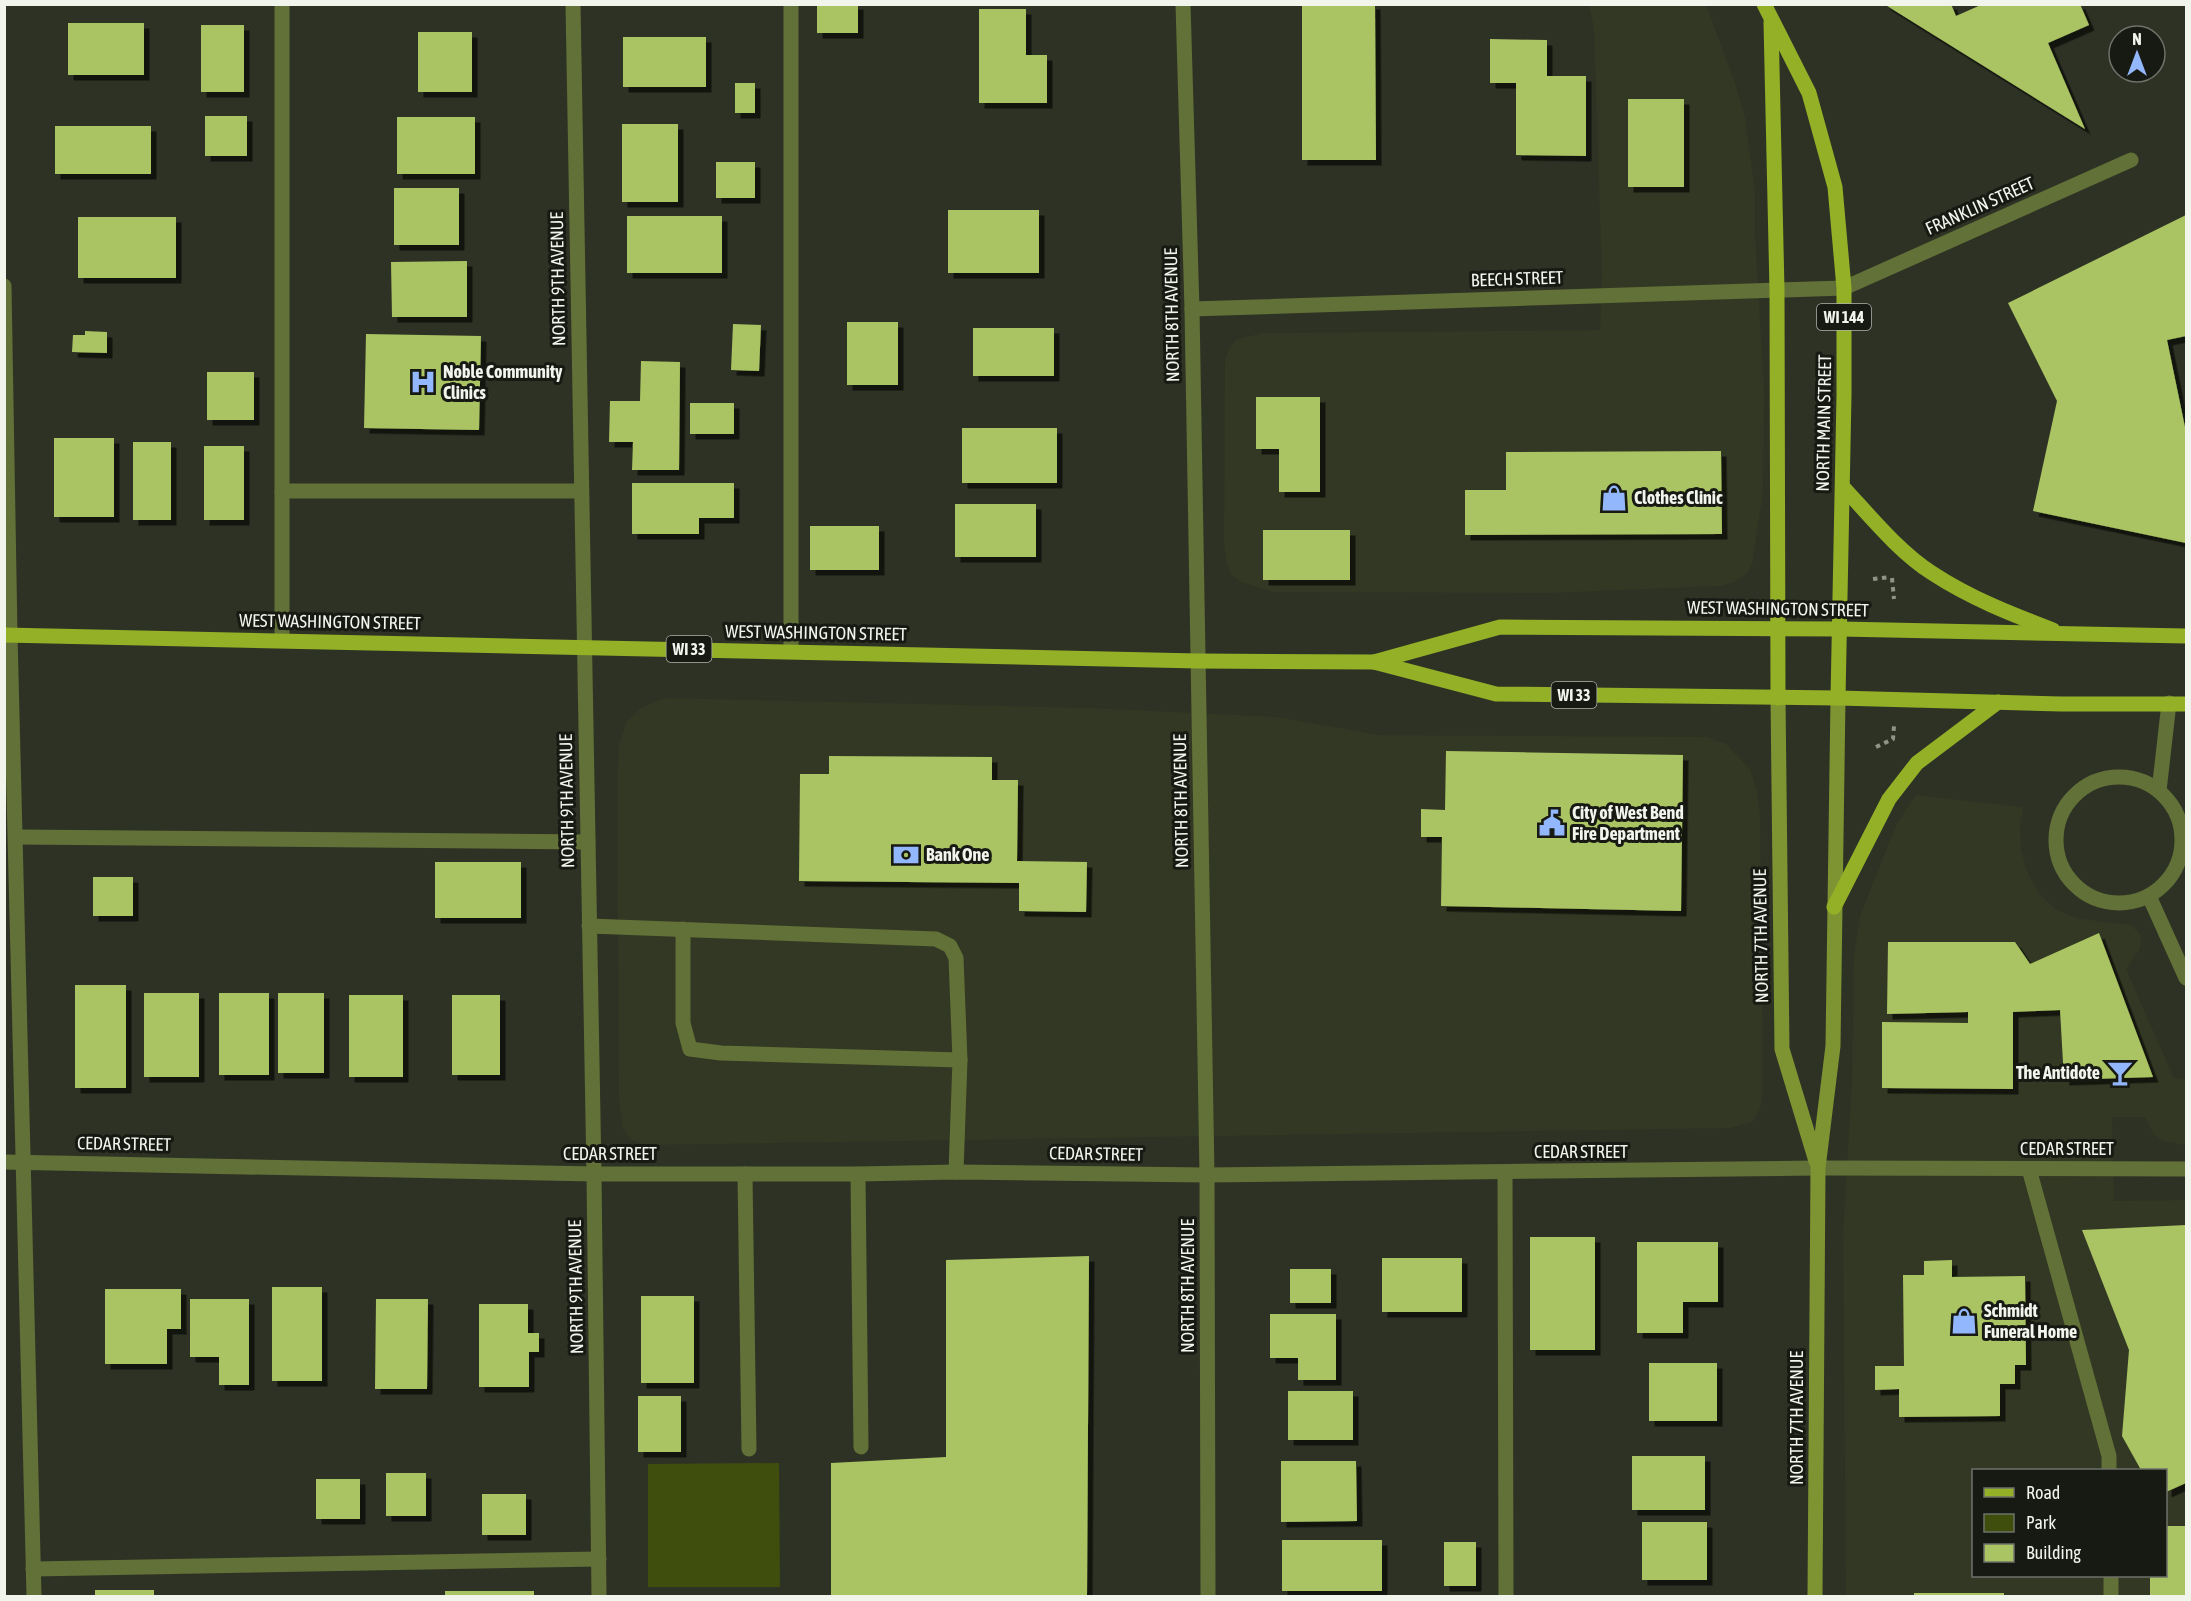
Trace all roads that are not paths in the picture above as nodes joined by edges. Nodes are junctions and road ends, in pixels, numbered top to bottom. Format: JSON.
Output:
{"nodes":[{"id":1,"x":282,"y":4,"type":"edge"},
{"id":2,"x":573,"y":4,"type":"edge"},
{"id":3,"x":792,"y":4,"type":"edge"},
{"id":4,"x":1183,"y":4,"type":"edge"},
{"id":5,"x":1764,"y":4,"type":"edge"},
{"id":6,"x":1771,"y":19,"type":"junction"},
{"id":7,"x":2131,"y":160,"type":"dead end"},
{"id":8,"x":4,"y":286,"type":"edge"},
{"id":9,"x":1844,"y":288,"type":"junction"},
{"id":10,"x":1778,"y":290,"type":"junction"},
{"id":11,"x":1192,"y":309,"type":"junction"},
{"id":12,"x":5,"y":334,"type":"edge"},
{"id":13,"x":1842,"y":487,"type":"junction"},
{"id":14,"x":282,"y":490,"type":"junction"},
{"id":15,"x":581,"y":490,"type":"junction"},
{"id":16,"x":1777,"y":628,"type":"junction"},
{"id":17,"x":1840,"y":629,"type":"junction"},
{"id":18,"x":2061,"y":634,"type":"junction"},
{"id":19,"x":7,"y":635,"type":"edge"},
{"id":20,"x":2187,"y":636,"type":"edge"},
{"id":21,"x":282,"y":640,"type":"junction"},
{"id":22,"x":584,"y":647,"type":"junction"},
{"id":23,"x":790,"y":651,"type":"junction"},
{"id":24,"x":1198,"y":661,"type":"junction"},
{"id":25,"x":1374,"y":662,"type":"junction"},
{"id":26,"x":1778,"y":698,"type":"junction"},
{"id":27,"x":1838,"y":698,"type":"junction"},
{"id":28,"x":1998,"y":702,"type":"junction"},
{"id":29,"x":2169,"y":704,"type":"junction"},
{"id":30,"x":2187,"y":704,"type":"edge"},
{"id":31,"x":2159,"y":791,"type":"junction"},
{"id":32,"x":16,"y":837,"type":"junction"},
{"id":33,"x":588,"y":842,"type":"junction"},
{"id":34,"x":2149,"y":896,"type":"junction"},
{"id":35,"x":1834,"y":907,"type":"junction"},
{"id":36,"x":589,"y":926,"type":"junction"},
{"id":37,"x":683,"y":929,"type":"junction"},
{"id":38,"x":2187,"y":978,"type":"edge"},
{"id":39,"x":960,"y":1060,"type":"junction"},
{"id":40,"x":4,"y":1162,"type":"edge"},
{"id":41,"x":24,"y":1162,"type":"junction"},
{"id":42,"x":1818,"y":1168,"type":"junction"},
{"id":43,"x":2029,"y":1168,"type":"junction"},
{"id":44,"x":2187,"y":1169,"type":"edge"},
{"id":45,"x":956,"y":1172,"type":"junction"},
{"id":46,"x":1505,"y":1172,"type":"junction"},
{"id":47,"x":594,"y":1174,"type":"junction"},
{"id":48,"x":746,"y":1174,"type":"junction"},
{"id":49,"x":858,"y":1174,"type":"junction"},
{"id":50,"x":1207,"y":1175,"type":"junction"},
{"id":51,"x":861,"y":1447,"type":"dead end"},
{"id":52,"x":749,"y":1449,"type":"dead end"},
{"id":53,"x":2109,"y":1469,"type":"edge"},
{"id":54,"x":599,"y":1559,"type":"junction"},
{"id":55,"x":33,"y":1569,"type":"junction"},
{"id":56,"x":2111,"y":1577,"type":"edge"},
{"id":57,"x":34,"y":1596,"type":"edge"},
{"id":58,"x":599,"y":1596,"type":"edge"},
{"id":59,"x":1208,"y":1596,"type":"edge"},
{"id":60,"x":1506,"y":1596,"type":"edge"},
{"id":61,"x":1815,"y":1596,"type":"edge"},
{"id":62,"x":2111,"y":1596,"type":"edge"}],
"edges":[{"from":1,"to":14,"type":"street"},
{"from":2,"to":15,"type":"street","name":"NORTH 9TH AVENUE"},
{"from":3,"to":23,"type":"street"},
{"from":4,"to":11,"type":"street","name":"NORTH 8TH AVENUE"},
{"from":5,"to":6,"type":"main road","name":"NORTH MAIN STREET","number":"WI 144"},
{"from":6,"to":9,"type":"main road","name":"NORTH MAIN STREET","number":"WI 144"},
{"from":6,"to":10,"type":"main road","name":"NORTH MAIN STREET","number":"WI 144"},
{"from":7,"to":9,"type":"street","name":"FRANKLIN STREET"},
{"from":8,"to":12,"type":"street"},
{"from":9,"to":10,"type":"street","name":"BEECH STREET"},
{"from":9,"to":13,"type":"main road","name":"NORTH MAIN STREET","number":"WI 144"},
{"from":10,"to":11,"type":"street","name":"BEECH STREET"},
{"from":10,"to":16,"type":"main road","name":"NORTH MAIN STREET","number":"WI 144"},
{"from":11,"to":24,"type":"street","name":"NORTH 8TH AVENUE"},
{"from":12,"to":19,"type":"street"},
{"from":13,"to":17,"type":"main road","name":"NORTH MAIN STREET","number":"WI 144"},
{"from":13,"to":18,"type":"main road"},
{"from":14,"to":15,"type":"street"},
{"from":14,"to":21,"type":"street"},
{"from":15,"to":22,"type":"street","name":"NORTH 9TH AVENUE"},
{"from":16,"to":17,"type":"main road","name":"WEST WASHINGTON STREET","number":"WI 33"},
{"from":16,"to":25,"type":"main road","name":"WEST WASHINGTON STREET","number":"WI 33"},
{"from":16,"to":26,"type":"main road","name":"NORTH MAIN STREET"},
{"from":17,"to":18,"type":"main road","name":"WEST WASHINGTON STREET","number":"WI 33"},
{"from":17,"to":27,"type":"main road","name":"NORTH MAIN STREET","number":"WI 144"},
{"from":18,"to":20,"type":"main road","name":"WEST WASHINGTON STREET","number":"WI 33"},
{"from":19,"to":21,"type":"main road","name":"WEST WASHINGTON STREET","number":"WI 33"},
{"from":19,"to":32,"type":"street"},
{"from":21,"to":22,"type":"main road","name":"WEST WASHINGTON STREET","number":"WI 33"},
{"from":22,"to":23,"type":"main road","name":"WEST WASHINGTON STREET","number":"WI 33"},
{"from":22,"to":33,"type":"street","name":"NORTH 9TH AVENUE"},
{"from":23,"to":24,"type":"main road","name":"WEST WASHINGTON STREET","number":"WI 33"},
{"from":24,"to":25,"type":"main road","name":"WEST WASHINGTON STREET","number":"WI 33"},
{"from":24,"to":50,"type":"street","name":"NORTH 8TH AVENUE"},
{"from":25,"to":26,"type":"main road","name":"WEST WASHINGTON STREET","number":"WI 33"},
{"from":26,"to":27,"type":"main road","name":"WEST WASHINGTON STREET","number":"WI 33"},
{"from":26,"to":42,"type":"main road","name":"NORTH 7TH AVENUE"},
{"from":27,"to":28,"type":"main road","name":"WEST WASHINGTON STREET","number":"WI 33"},
{"from":27,"to":35,"type":"main road","name":"NORTH 7TH AVENUE"},
{"from":28,"to":29,"type":"main road","name":"WEST WASHINGTON STREET","number":"WI 33"},
{"from":28,"to":35,"type":"main road"},
{"from":29,"to":30,"type":"main road","name":"WEST WASHINGTON STREET","number":"WI 33"},
{"from":29,"to":31,"type":"street"},
{"from":31,"to":34,"type":"street"},
{"from":31,"to":34,"type":"street"},
{"from":32,"to":33,"type":"street"},
{"from":32,"to":41,"type":"street"},
{"from":33,"to":36,"type":"street","name":"NORTH 9TH AVENUE"},
{"from":34,"to":38,"type":"street"},
{"from":35,"to":42,"type":"main road","name":"NORTH 7TH AVENUE"},
{"from":36,"to":37,"type":"street"},
{"from":36,"to":47,"type":"street","name":"NORTH 9TH AVENUE"},
{"from":37,"to":39,"type":"street"},
{"from":37,"to":39,"type":"street"},
{"from":39,"to":45,"type":"street"},
{"from":40,"to":41,"type":"street","name":"CEDAR STREET"},
{"from":41,"to":47,"type":"street","name":"CEDAR STREET"},
{"from":41,"to":55,"type":"street"},
{"from":42,"to":43,"type":"street","name":"CEDAR STREET"},
{"from":42,"to":46,"type":"street","name":"CEDAR STREET"},
{"from":42,"to":61,"type":"main road","name":"NORTH 7TH AVENUE"},
{"from":43,"to":44,"type":"street","name":"CEDAR STREET"},
{"from":43,"to":53,"type":"street"},
{"from":45,"to":49,"type":"street","name":"CEDAR STREET"},
{"from":45,"to":50,"type":"street","name":"CEDAR STREET"},
{"from":46,"to":50,"type":"street","name":"CEDAR STREET"},
{"from":46,"to":60,"type":"street"},
{"from":47,"to":48,"type":"street","name":"CEDAR STREET"},
{"from":47,"to":54,"type":"street","name":"NORTH 9TH AVENUE"},
{"from":48,"to":49,"type":"street","name":"CEDAR STREET"},
{"from":48,"to":52,"type":"street"},
{"from":49,"to":51,"type":"street"},
{"from":50,"to":59,"type":"street","name":"NORTH 8TH AVENUE"},
{"from":54,"to":55,"type":"street"},
{"from":54,"to":58,"type":"street","name":"NORTH 9TH AVENUE"},
{"from":55,"to":57,"type":"street"},
{"from":56,"to":62,"type":"street"}]}
